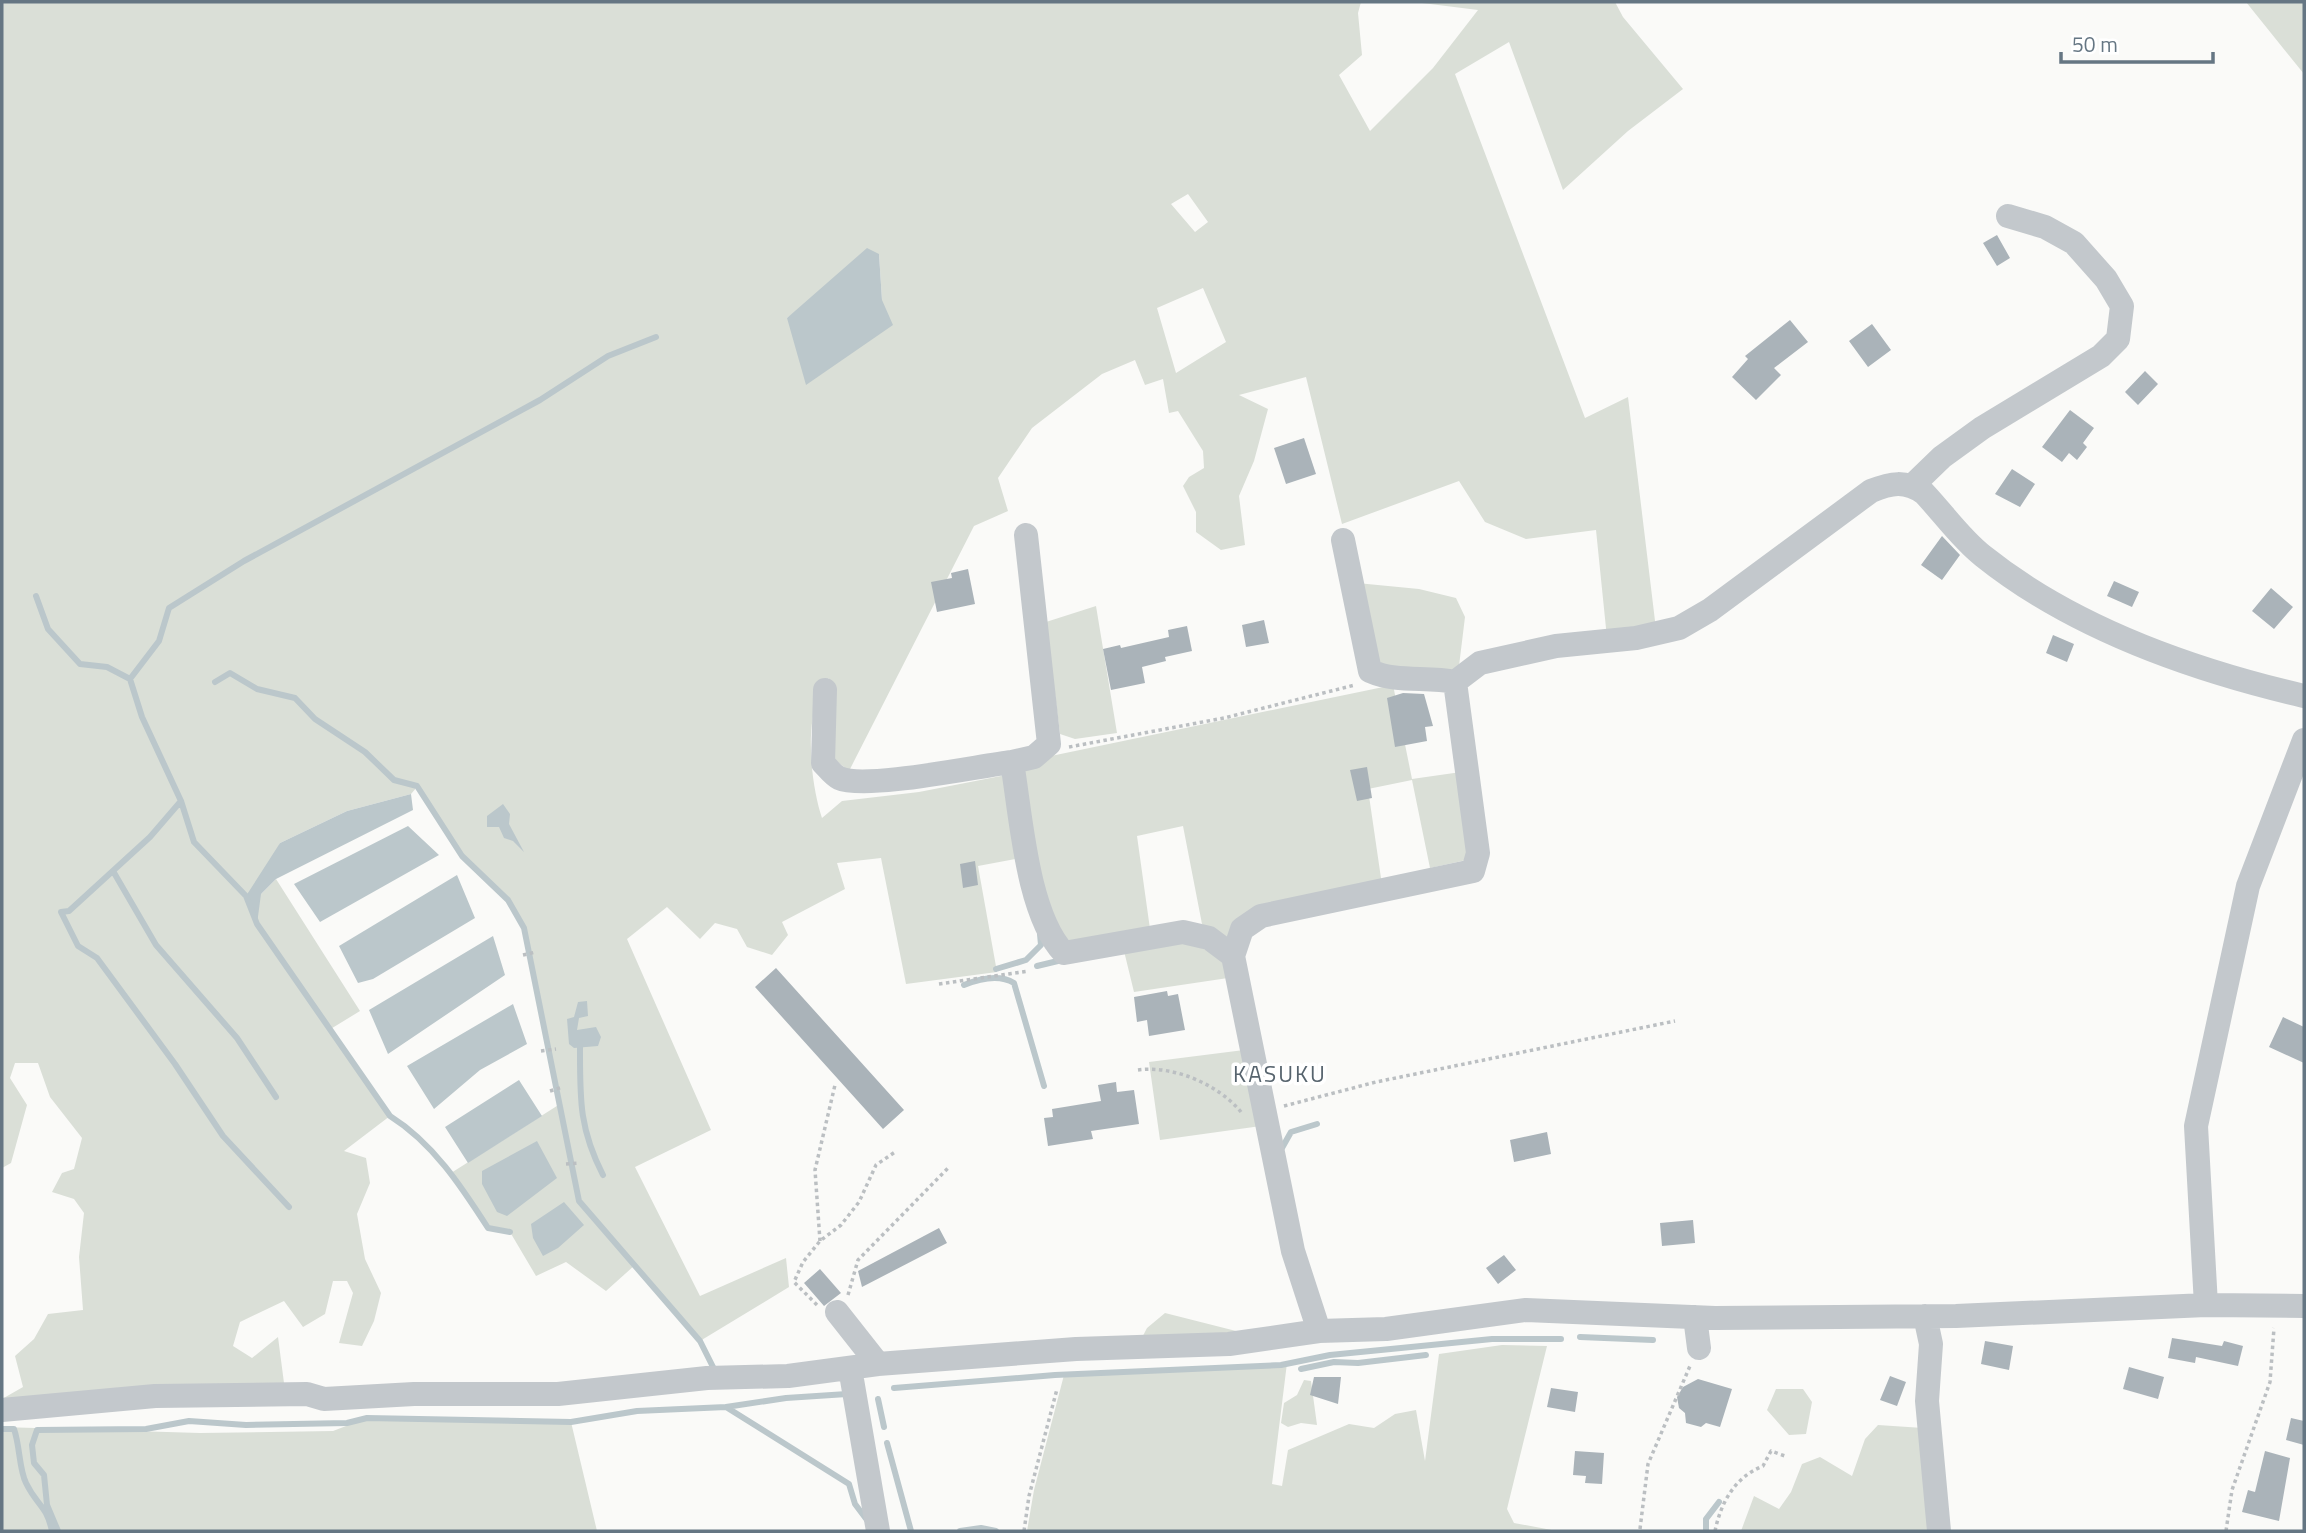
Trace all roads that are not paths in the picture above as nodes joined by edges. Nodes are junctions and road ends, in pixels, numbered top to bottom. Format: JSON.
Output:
{"nodes":[{"id":1,"x":2008,"y":215,"type":"dead end"},
{"id":2,"x":1913,"y":485,"type":"junction"},
{"id":3,"x":1026,"y":535,"type":"dead end"},
{"id":4,"x":1343,"y":540,"type":"dead end"},
{"id":5,"x":1455,"y":682,"type":"junction"},
{"id":6,"x":825,"y":690,"type":"dead end"},
{"id":7,"x":2304,"y":696,"type":"edge"},
{"id":8,"x":2304,"y":740,"type":"edge"},
{"id":9,"x":1012,"y":762,"type":"junction"},
{"id":10,"x":1233,"y":957,"type":"junction"},
{"id":11,"x":2206,"y":1305,"type":"junction"},
{"id":12,"x":2304,"y":1306,"type":"edge"},
{"id":13,"x":840,"y":1316,"type":"road end"},
{"id":14,"x":1925,"y":1316,"type":"junction"},
{"id":15,"x":1695,"y":1317,"type":"junction"},
{"id":16,"x":1319,"y":1331,"type":"junction"},
{"id":17,"x":1699,"y":1348,"type":"road end"},
{"id":18,"x":878,"y":1364,"type":"junction"},
{"id":19,"x":850,"y":1368,"type":"junction"},
{"id":20,"x":2,"y":1410,"type":"edge"},
{"id":21,"x":878,"y":1531,"type":"edge"},
{"id":22,"x":1939,"y":1531,"type":"edge"}],
"edges":[{"from":1,"to":2,"type":"street"},
{"from":2,"to":5,"type":"street"},
{"from":2,"to":7,"type":"street"},
{"from":3,"to":9,"type":"street"},
{"from":4,"to":5,"type":"street"},
{"from":5,"to":10,"type":"street"},
{"from":6,"to":9,"type":"street"},
{"from":8,"to":11,"type":"street"},
{"from":9,"to":10,"type":"street"},
{"from":10,"to":16,"type":"street"},
{"from":11,"to":12,"type":"street"},
{"from":11,"to":14,"type":"street"},
{"from":13,"to":18,"type":"street"},
{"from":14,"to":15,"type":"street"},
{"from":14,"to":22,"type":"street"},
{"from":15,"to":16,"type":"street"},
{"from":15,"to":17,"type":"street"},
{"from":16,"to":18,"type":"street"},
{"from":18,"to":19,"type":"street"},
{"from":19,"to":20,"type":"street"},
{"from":19,"to":21,"type":"street"}]}
